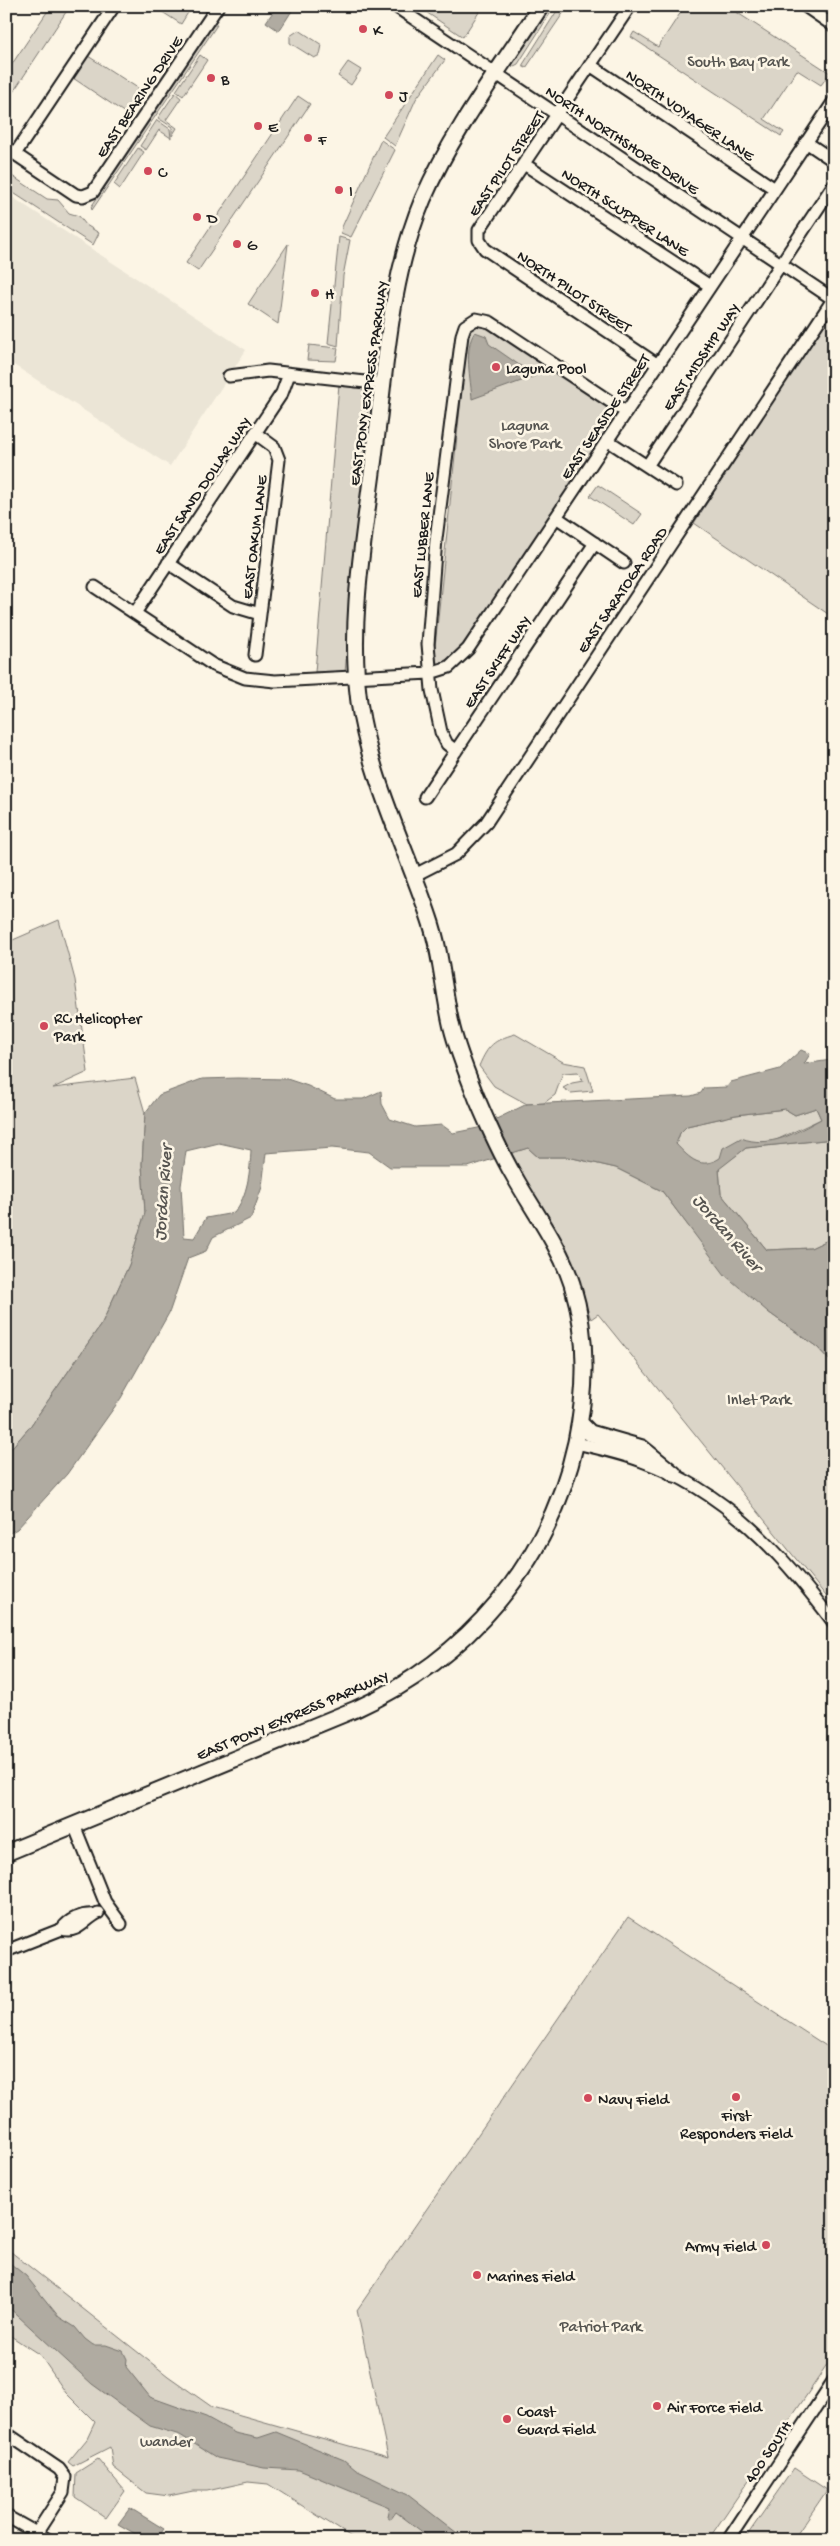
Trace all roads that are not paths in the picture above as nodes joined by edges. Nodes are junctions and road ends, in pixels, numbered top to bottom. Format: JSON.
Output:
{"nodes":[{"id":1,"x":114,"y":6,"type":"edge"},
{"id":2,"x":218,"y":6,"type":"edge"},
{"id":3,"x":395,"y":6,"type":"edge"},
{"id":4,"x":541,"y":6,"type":"edge"},
{"id":5,"x":630,"y":6,"type":"edge"},
{"id":6,"x":805,"y":6,"type":"edge"},
{"id":7,"x":834,"y":26,"type":"edge"},
{"id":8,"x":590,"y":66,"type":"junction"},
{"id":9,"x":496,"y":74,"type":"junction"},
{"id":10,"x":834,"y":100,"type":"edge"},
{"id":11,"x":557,"y":115,"type":"junction"},
{"id":12,"x":806,"y":142,"type":"junction"},
{"id":13,"x":10,"y":151,"type":"edge"},
{"id":14,"x":834,"y":161,"type":"edge"},
{"id":15,"x":524,"y":164,"type":"junction"},
{"id":16,"x":834,"y":184,"type":"edge"},
{"id":17,"x":775,"y":189,"type":"junction"},
{"id":18,"x":742,"y":238,"type":"junction"},
{"id":19,"x":479,"y":240,"type":"joint"},
{"id":20,"x":781,"y":264,"type":"junction"},
{"id":21,"x":710,"y":286,"type":"junction"},
{"id":22,"x":833,"y":298,"type":"edge"},
{"id":23,"x":658,"y":364,"type":"junction"},
{"id":24,"x":289,"y":374,"type":"junction"},
{"id":25,"x":229,"y":376,"type":"dead end"},
{"id":26,"x":383,"y":384,"type":"junction"},
{"id":27,"x":626,"y":412,"type":"junction"},
{"id":28,"x":255,"y":433,"type":"junction"},
{"id":29,"x":607,"y":440,"type":"junction"},
{"id":30,"x":647,"y":466,"type":"junction"},
{"id":31,"x":676,"y":485,"type":"dead end"},
{"id":32,"x":556,"y":517,"type":"junction"},
{"id":33,"x":595,"y":543,"type":"junction"},
{"id":34,"x":168,"y":563,"type":"junction"},
{"id":35,"x":624,"y":563,"type":"dead end"},
{"id":36,"x":95,"y":587,"type":"dead end"},
{"id":37,"x":135,"y":614,"type":"junction"},
{"id":38,"x":260,"y":614,"type":"junction"},
{"id":39,"x":255,"y":655,"type":"dead end"},
{"id":40,"x":430,"y":673,"type":"junction"},
{"id":41,"x":356,"y":676,"type":"junction"},
{"id":42,"x":456,"y":751,"type":"junction"},
{"id":43,"x":383,"y":797,"type":"junction"},
{"id":44,"x":425,"y":797,"type":"dead end"},
{"id":45,"x":413,"y":876,"type":"junction"},
{"id":46,"x":443,"y":976,"type":"junction"},
{"id":47,"x":580,"y":1423,"type":"junction"},
{"id":48,"x":576,"y":1443,"type":"junction"},
{"id":49,"x":678,"y":1476,"type":"junction"},
{"id":50,"x":834,"y":1623,"type":"edge"},
{"id":51,"x":74,"y":1825,"type":"junction"},
{"id":52,"x":6,"y":1853,"type":"edge"},
{"id":53,"x":108,"y":1908,"type":"junction"},
{"id":54,"x":121,"y":1924,"type":"dead end"},
{"id":55,"x":6,"y":1952,"type":"edge"},
{"id":56,"x":834,"y":2380,"type":"edge"},
{"id":57,"x":6,"y":2433,"type":"edge"},
{"id":58,"x":6,"y":2516,"type":"edge"},
{"id":59,"x":35,"y":2536,"type":"edge"},
{"id":60,"x":49,"y":2540,"type":"edge"},
{"id":61,"x":728,"y":2540,"type":"edge"}],
"edges":[{"from":1,"to":13,"type":"street"},
{"from":2,"to":13,"type":"street","name":"EAST BEARING DRIVE"},
{"from":3,"to":9,"type":"street","name":"NORTH NORTHSHORE DRIVE"},
{"from":4,"to":9,"type":"main road","name":"EAST PONY EXPRESS PARKWAY"},
{"from":5,"to":8,"type":"street","name":"EAST PILOT STREET"},
{"from":6,"to":7,"type":"street"},
{"from":8,"to":11,"type":"street","name":"EAST PILOT STREET"},
{"from":8,"to":17,"type":"street","name":"NORTH VOYAGER LANE"},
{"from":9,"to":11,"type":"street","name":"NORTH NORTHSHORE DRIVE"},
{"from":9,"to":26,"type":"main road","name":"EAST PONY EXPRESS PARKWAY"},
{"from":10,"to":12,"type":"street","name":"EAST SEASIDE STREET"},
{"from":11,"to":15,"type":"street","name":"EAST PILOT STREET"},
{"from":11,"to":18,"type":"street","name":"NORTH NORTHSHORE DRIVE"},
{"from":12,"to":14,"type":"street"},
{"from":12,"to":17,"type":"street","name":"EAST SEASIDE STREET"},
{"from":15,"to":19,"type":"street","name":"EAST PILOT STREET"},
{"from":15,"to":21,"type":"street","name":"NORTH SCUPPER LANE"},
{"from":16,"to":20,"type":"street","name":"EAST MIDSHIP WAY"},
{"from":17,"to":18,"type":"street","name":"EAST SEASIDE STREET"},
{"from":18,"to":20,"type":"street","name":"NORTH NORTHSHORE DRIVE"},
{"from":18,"to":21,"type":"street","name":"EAST SEASIDE STREET"},
{"from":19,"to":23,"type":"street","name":"NORTH PILOT STREET"},
{"from":20,"to":22,"type":"street","name":"NORTH NORTHSHORE DRIVE"},
{"from":20,"to":30,"type":"street","name":"EAST MIDSHIP WAY"},
{"from":21,"to":23,"type":"street","name":"EAST SEASIDE STREET"},
{"from":22,"to":45,"type":"street","name":"EAST SARATOGA ROAD"},
{"from":23,"to":27,"type":"street","name":"EAST SEASIDE STREET"},
{"from":24,"to":25,"type":"street"},
{"from":24,"to":26,"type":"street"},
{"from":24,"to":28,"type":"street","name":"EAST SAND DOLLAR WAY"},
{"from":26,"to":41,"type":"main road","name":"EAST PONY EXPRESS PARKWAY"},
{"from":27,"to":29,"type":"street","name":"EAST SEASIDE STREET"},
{"from":27,"to":40,"type":"street","name":"EAST LUBBER LANE"},
{"from":28,"to":34,"type":"street","name":"EAST SAND DOLLAR WAY"},
{"from":28,"to":38,"type":"street","name":"EAST OAKUM LANE"},
{"from":29,"to":30,"type":"street"},
{"from":29,"to":32,"type":"street","name":"EAST SEASIDE STREET"},
{"from":30,"to":31,"type":"street"},
{"from":32,"to":33,"type":"street"},
{"from":32,"to":40,"type":"street","name":"EAST SEASIDE STREET"},
{"from":33,"to":35,"type":"street"},
{"from":33,"to":42,"type":"street","name":"EAST SKIFF WAY"},
{"from":34,"to":37,"type":"street","name":"EAST SAND DOLLAR WAY"},
{"from":34,"to":38,"type":"street"},
{"from":36,"to":37,"type":"street","name":"EAST SEASIDE STREET"},
{"from":37,"to":41,"type":"street","name":"EAST SEASIDE STREET"},
{"from":38,"to":39,"type":"street","name":"EAST OAKUM LANE"},
{"from":40,"to":41,"type":"street","name":"EAST SEASIDE STREET"},
{"from":40,"to":42,"type":"street","name":"EAST LUBBER LANE"},
{"from":41,"to":43,"type":"main road","name":"EAST PONY EXPRESS PARKWAY"},
{"from":42,"to":44,"type":"street","name":"EAST SKIFF WAY"},
{"from":43,"to":45,"type":"main road","name":"EAST PONY EXPRESS PARKWAY"},
{"from":43,"to":46,"type":"main road","name":"EAST PONY EXPRESS PARKWAY"},
{"from":45,"to":46,"type":"main road","name":"EAST PONY EXPRESS PARKWAY"},
{"from":46,"to":47,"type":"main road","name":"EAST PONY EXPRESS PARKWAY"},
{"from":47,"to":48,"type":"main road","name":"EAST PONY EXPRESS PARKWAY"},
{"from":47,"to":49,"type":"main road"},
{"from":48,"to":49,"type":"street"},
{"from":48,"to":51,"type":"main road","name":"EAST PONY EXPRESS PARKWAY"},
{"from":49,"to":50,"type":"street"},
{"from":51,"to":52,"type":"main road","name":"EAST PONY EXPRESS PARKWAY"},
{"from":51,"to":53,"type":"street"},
{"from":53,"to":54,"type":"street"},
{"from":53,"to":55,"type":"street"},
{"from":56,"to":61,"type":"street","name":"400 SOUTH"},
{"from":57,"to":59,"type":"street"},
{"from":58,"to":59,"type":"street"},
{"from":59,"to":60,"type":"street"}]}
